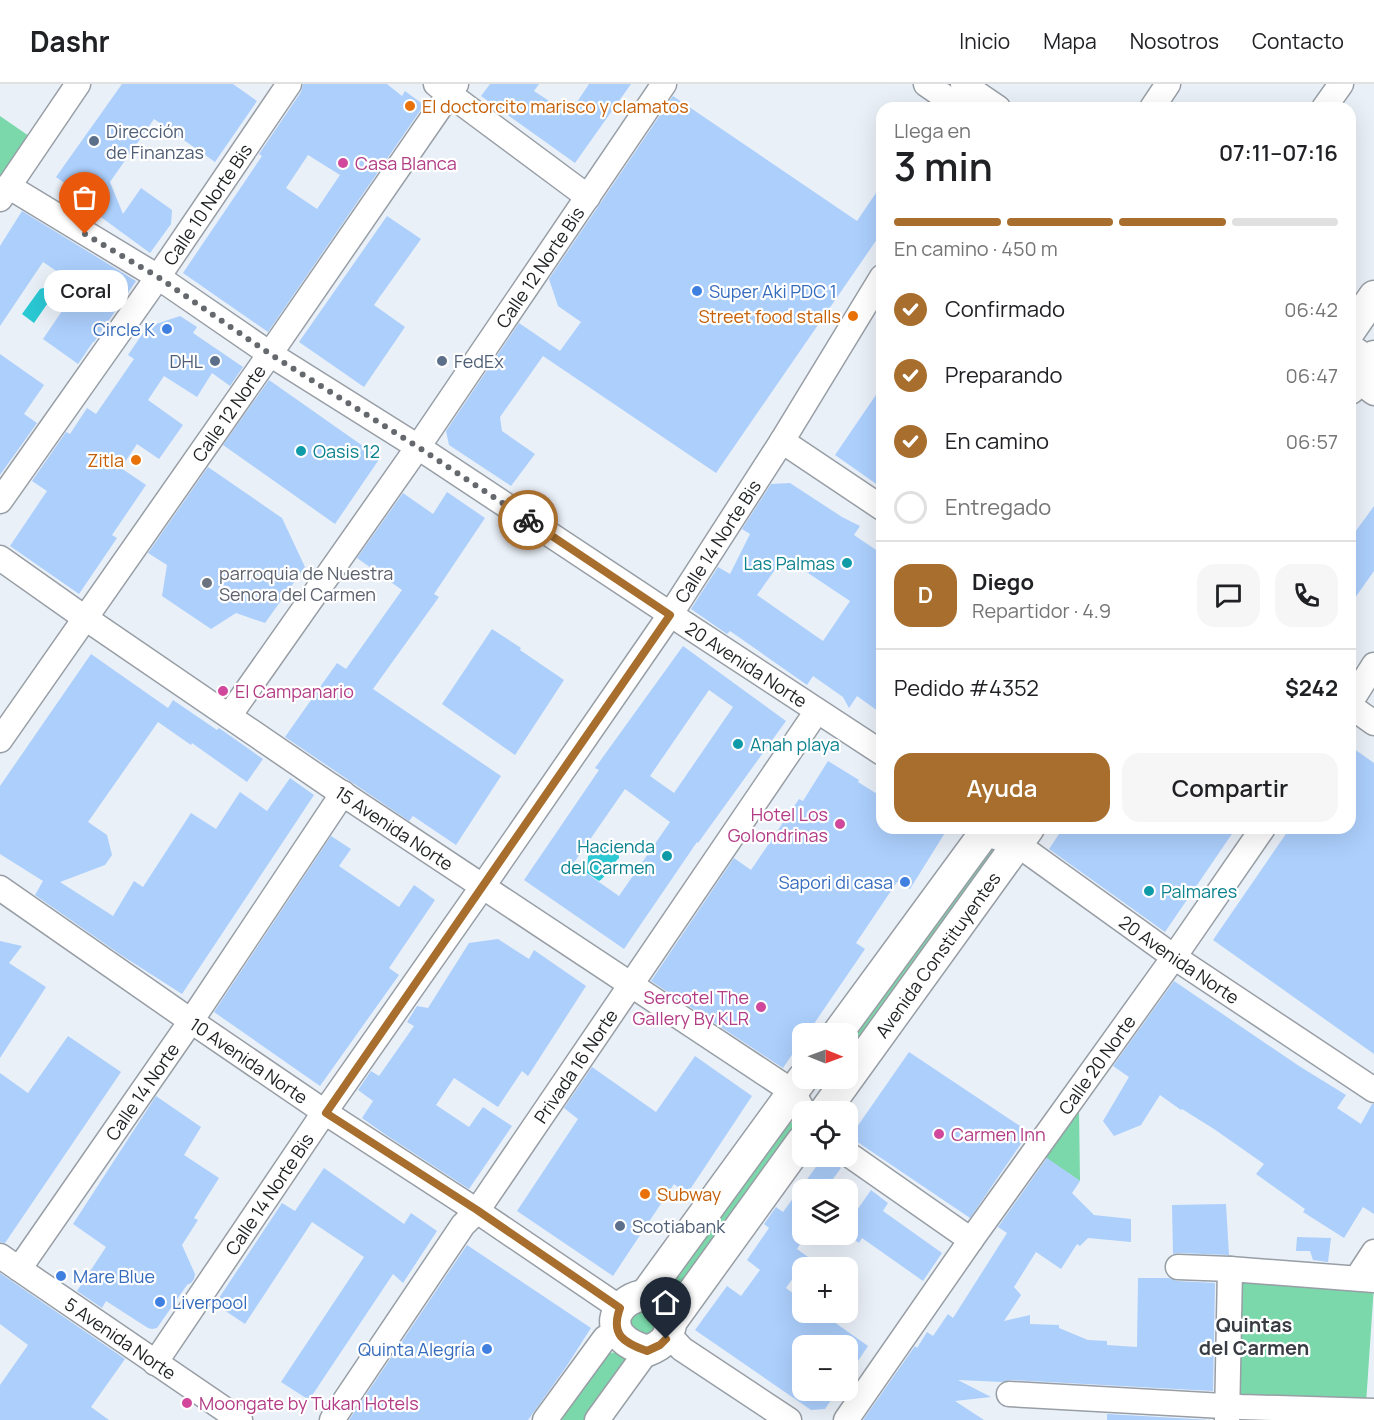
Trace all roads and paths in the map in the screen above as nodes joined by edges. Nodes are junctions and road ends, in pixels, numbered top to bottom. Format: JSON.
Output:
{"nodes":[{"id":1,"x":78,"y":84,"type":"edge"},
{"id":2,"x":289,"y":84,"type":"edge"},
{"id":3,"x":664,"y":84,"type":"edge"},
{"id":4,"x":926,"y":84,"type":"edge"},
{"id":5,"x":963,"y":84,"type":"edge"},
{"id":6,"x":1168,"y":84,"type":"edge"},
{"id":7,"x":1341,"y":84,"type":"edge"},
{"id":8,"x":447,"y":87,"type":"edge"},
{"id":9,"x":994,"y":100,"type":"edge"},
{"id":10,"x":952,"y":102,"type":"edge"},
{"id":11,"x":1156,"y":102,"type":"edge"},
{"id":12,"x":1328,"y":102,"type":"edge"},
{"id":13,"x":4,"y":193,"type":"edge"},
{"id":14,"x":588,"y":197,"type":"junction"},
{"id":15,"x":158,"y":277,"type":"junction"},
{"id":16,"x":876,"y":286,"type":"edge"},
{"id":17,"x":1374,"y":296,"type":"edge"},
{"id":18,"x":1356,"y":322,"type":"edge"},
{"id":19,"x":270,"y":354,"type":"junction"},
{"id":20,"x":782,"y":441,"type":"junction"},
{"id":21,"x":418,"y":447,"type":"junction"},
{"id":22,"x":0,"y":501,"type":"edge"},
{"id":23,"x":876,"y":504,"type":"edge"},
{"id":24,"x":0,"y":558,"type":"edge"},
{"id":25,"x":670,"y":615,"type":"junction"},
{"id":26,"x":85,"y":618,"type":"junction"},
{"id":27,"x":1374,"y":665,"type":"edge"},
{"id":28,"x":1356,"y":695,"type":"edge"},
{"id":29,"x":1356,"y":710,"type":"edge"},
{"id":30,"x":817,"y":711,"type":"junction"},
{"id":31,"x":229,"y":716,"type":"junction"},
{"id":32,"x":1374,"y":723,"type":"edge"},
{"id":33,"x":0,"y":740,"type":"edge"},
{"id":34,"x":876,"y":749,"type":"edge"},
{"id":35,"x":343,"y":794,"type":"junction"},
{"id":36,"x":984,"y":834,"type":"edge"},
{"id":37,"x":1021,"y":834,"type":"edge"},
{"id":38,"x":1023,"y":834,"type":"edge"},
{"id":39,"x":1259,"y":834,"type":"edge"},
{"id":40,"x":484,"y":886,"type":"junction"},
{"id":41,"x":0,"y":888,"type":"edge"},
{"id":42,"x":1174,"y":957,"type":"junction"},
{"id":43,"x":630,"y":984,"type":"junction"},
{"id":44,"x":191,"y":1021,"type":"junction"},
{"id":45,"x":845,"y":1023,"type":"edge"},
{"id":46,"x":1374,"y":1090,"type":"edge"},
{"id":47,"x":800,"y":1094,"type":"edge"},
{"id":48,"x":832,"y":1101,"type":"edge"},
{"id":49,"x":326,"y":1113,"type":"junction"},
{"id":50,"x":792,"y":1155,"type":"edge"},
{"id":51,"x":858,"y":1161,"type":"edge"},
{"id":52,"x":477,"y":1210,"type":"junction"},
{"id":53,"x":971,"y":1240,"type":"junction"},
{"id":54,"x":1374,"y":1252,"type":"edge"},
{"id":55,"x":9,"y":1263,"type":"edge"},
{"id":56,"x":1178,"y":1267,"type":"dead end"},
{"id":57,"x":1230,"y":1269,"type":"junction"},
{"id":58,"x":1366,"y":1279,"type":"edge"},
{"id":59,"x":618,"y":1320,"type":"junction"},
{"id":60,"x":658,"y":1343,"type":"junction"},
{"id":61,"x":155,"y":1363,"type":"junction"},
{"id":62,"x":1009,"y":1394,"type":"dead end"},
{"id":63,"x":1373,"y":1411,"type":"edge"},
{"id":64,"x":1234,"y":1413,"type":"edge"},
{"id":65,"x":227,"y":1417,"type":"edge"},
{"id":66,"x":332,"y":1420,"type":"edge"},
{"id":67,"x":545,"y":1420,"type":"edge"},
{"id":68,"x":597,"y":1420,"type":"edge"},
{"id":69,"x":789,"y":1420,"type":"edge"},
{"id":70,"x":846,"y":1420,"type":"edge"}],
"edges":[{"from":1,"to":13,"type":"street"},
{"from":2,"to":15,"type":"street","name":"Calle 10 Norte Bis"},
{"from":3,"to":14,"type":"street","name":"Calle 12 Norte Bis"},
{"from":4,"to":10,"type":"street"},
{"from":5,"to":9,"type":"street"},
{"from":6,"to":11,"type":"street"},
{"from":7,"to":12,"type":"street"},
{"from":8,"to":14,"type":"street"},
{"from":8,"to":19,"type":"street","name":"Calle 12 Norte"},
{"from":13,"to":15,"type":"street","name":"20 Avenida Norte"},
{"from":14,"to":21,"type":"street","name":"Calle 12 Norte Bis"},
{"from":15,"to":19,"type":"street","name":"20 Avenida Norte"},
{"from":15,"to":22,"type":"street","name":"Calle 10 Norte Bis"},
{"from":16,"to":20,"type":"street","name":"Calle 14 Norte Bis"},
{"from":17,"to":18,"type":"main road"},
{"from":19,"to":21,"type":"street","name":"20 Avenida Norte"},
{"from":19,"to":26,"type":"street","name":"Calle 12 Norte"},
{"from":20,"to":23,"type":"street"},
{"from":20,"to":25,"type":"street","name":"Calle 14 Norte Bis"},
{"from":21,"to":25,"type":"street","name":"20 Avenida Norte"},
{"from":21,"to":31,"type":"street","name":"Calle 12 Norte Bis"},
{"from":24,"to":26,"type":"street","name":"15 Avenida Norte"},
{"from":25,"to":30,"type":"street","name":"20 Avenida Norte"},
{"from":25,"to":40,"type":"street","name":"Calle 14 Norte Bis"},
{"from":26,"to":31,"type":"street","name":"15 Avenida Norte"},
{"from":26,"to":33,"type":"street","name":"Calle 12 Norte"},
{"from":27,"to":28,"type":"street"},
{"from":29,"to":32,"type":"street"},
{"from":30,"to":34,"type":"street","name":"20 Avenida Norte"},
{"from":30,"to":43,"type":"street","name":"Privada 16 Norte"},
{"from":31,"to":35,"type":"street","name":"15 Avenida Norte"},
{"from":35,"to":40,"type":"street","name":"15 Avenida Norte"},
{"from":35,"to":44,"type":"street","name":"Calle 14 Norte"},
{"from":36,"to":45,"type":"main road","name":"Avenida Constituyentes"},
{"from":37,"to":48,"type":"main road","name":"Avenida Constituyentes"},
{"from":38,"to":42,"type":"street","name":"20 Avenida Norte"},
{"from":39,"to":42,"type":"street","name":"Calle 20 Norte"},
{"from":40,"to":43,"type":"street","name":"15 Avenida Norte"},
{"from":40,"to":49,"type":"street","name":"Calle 14 Norte Bis"},
{"from":41,"to":44,"type":"street","name":"10 Avenida Norte"},
{"from":42,"to":46,"type":"street","name":"20 Avenida Norte"},
{"from":42,"to":53,"type":"street","name":"Calle 20 Norte"},
{"from":43,"to":47,"type":"street","name":"15 Avenida Norte"},
{"from":43,"to":52,"type":"street","name":"Privada 16 Norte"},
{"from":44,"to":49,"type":"street","name":"10 Avenida Norte"},
{"from":44,"to":55,"type":"street","name":"Calle 14 Norte"},
{"from":47,"to":59,"type":"main road"},
{"from":49,"to":52,"type":"street","name":"10 Avenida Norte"},
{"from":49,"to":61,"type":"street","name":"Calle 14 Norte Bis"},
{"from":50,"to":60,"type":"main road"},
{"from":51,"to":53,"type":"street"},
{"from":52,"to":59,"type":"street","name":"10 Avenida Norte"},
{"from":52,"to":66,"type":"street","name":"Privada 16 Norte"},
{"from":53,"to":70,"type":"street","name":"Calle 20 Norte"},
{"from":54,"to":58,"type":"street"},
{"from":55,"to":61,"type":"street","name":"5 Avenida Norte"},
{"from":56,"to":57,"type":"street"},
{"from":57,"to":58,"type":"street"},
{"from":57,"to":64,"type":"street"},
{"from":59,"to":60,"type":"main road"},
{"from":59,"to":67,"type":"street"},
{"from":60,"to":68,"type":"street"},
{"from":60,"to":69,"type":"street"},
{"from":61,"to":65,"type":"street","name":"5 Avenida Norte"},
{"from":62,"to":64,"type":"street"},
{"from":63,"to":64,"type":"street"}]}
